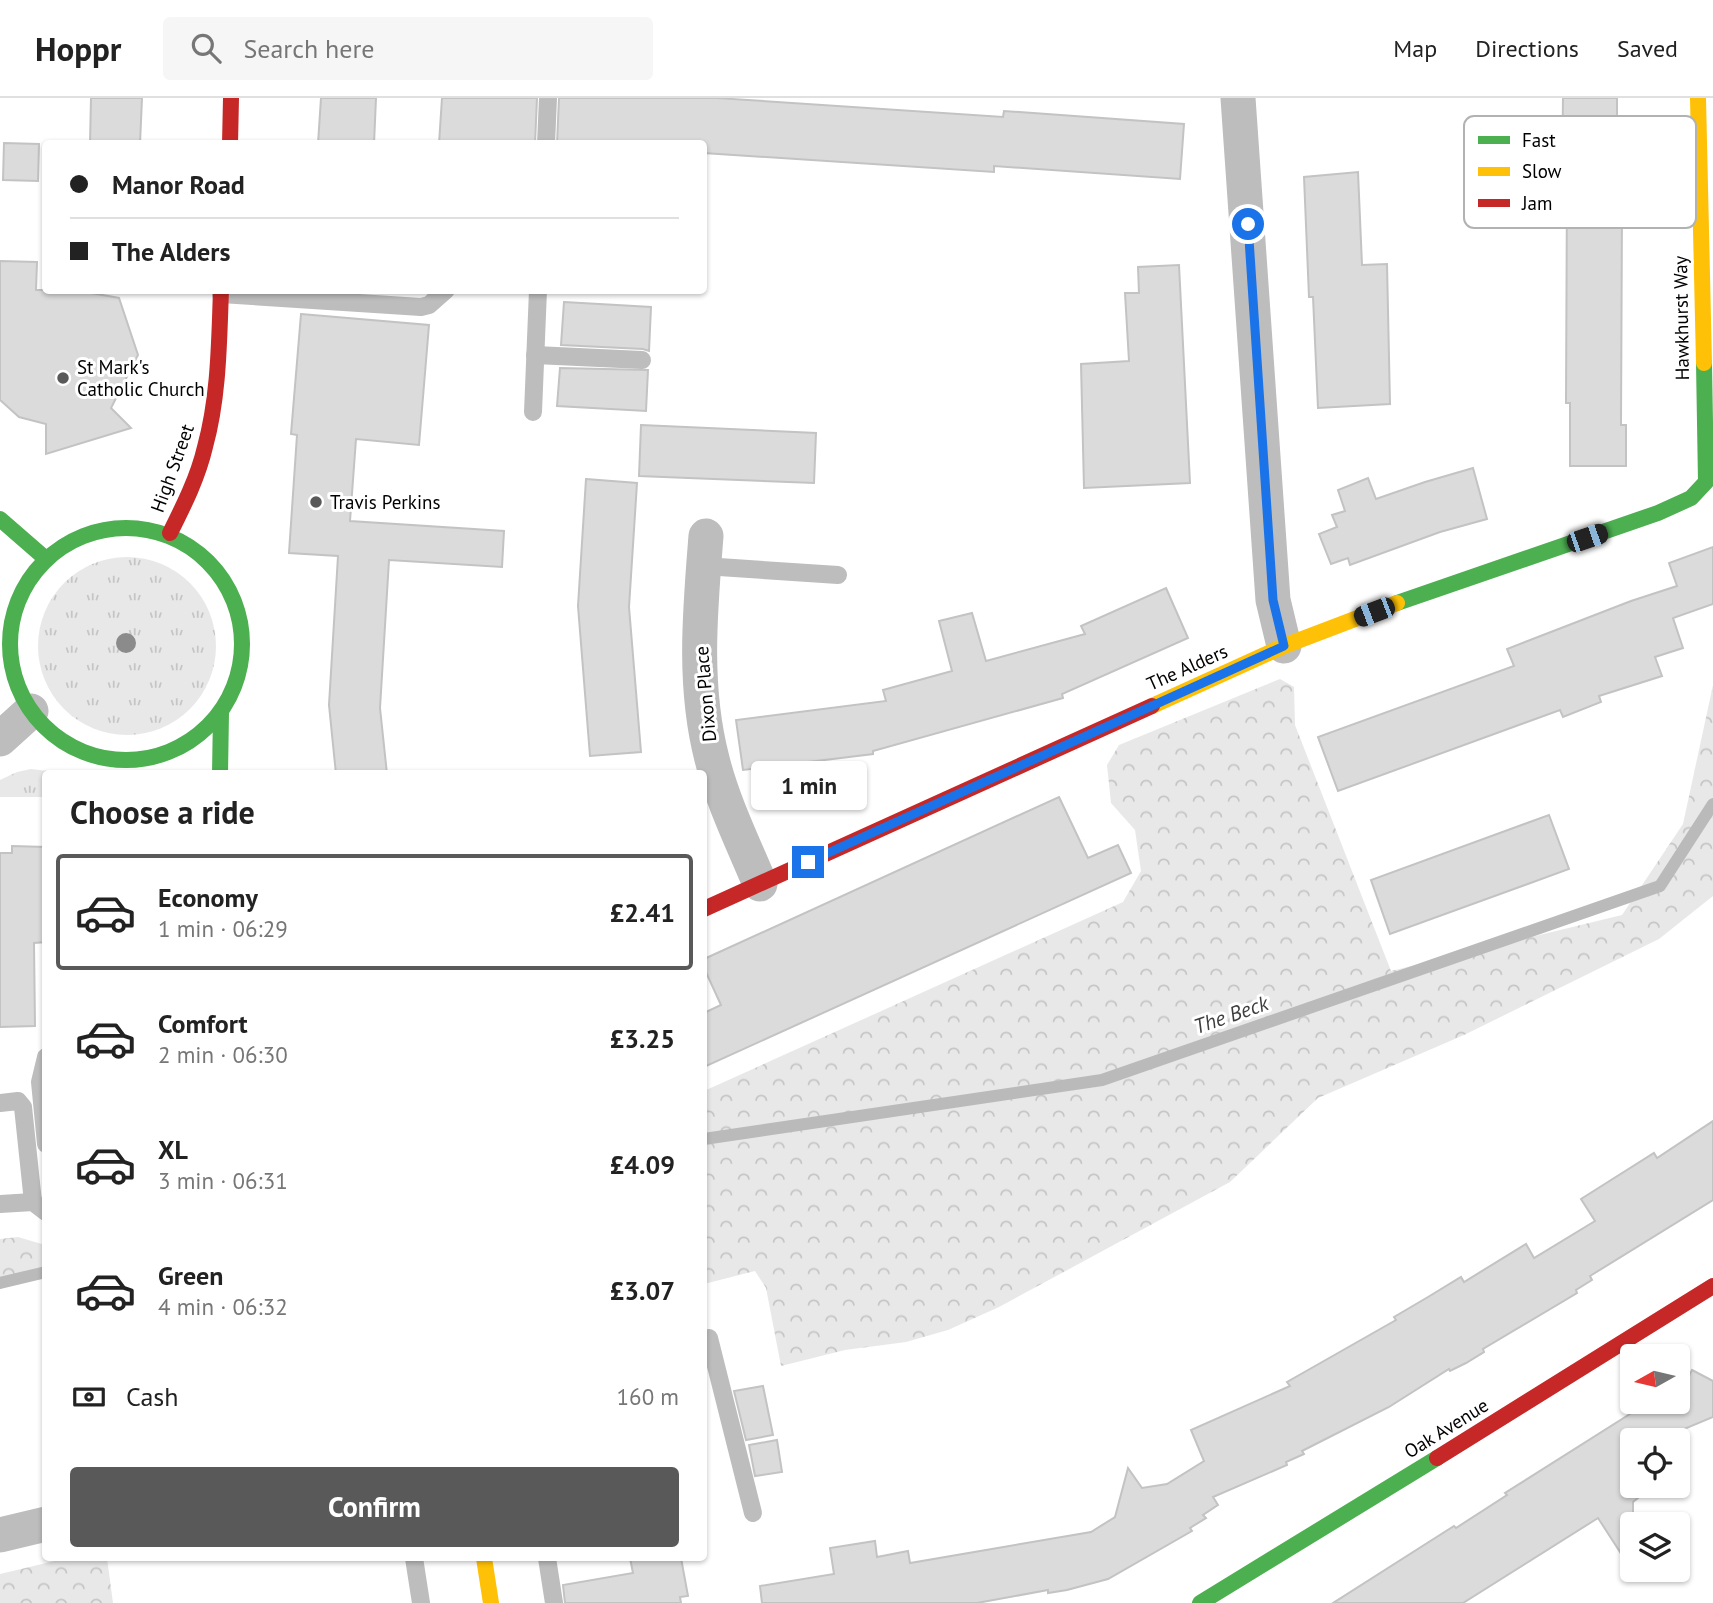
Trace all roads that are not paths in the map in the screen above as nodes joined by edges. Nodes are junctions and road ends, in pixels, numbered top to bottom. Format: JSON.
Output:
{"nodes":[{"id":1,"x":231,"y":98,"type":"edge"},
{"id":2,"x":548,"y":98,"type":"edge"},
{"id":3,"x":1238,"y":98,"type":"edge"},
{"id":4,"x":1699,"y":98,"type":"edge"},
{"id":5,"x":230,"y":140,"type":"edge"},
{"id":6,"x":546,"y":140,"type":"edge"},
{"id":7,"x":1707,"y":273,"type":"edge"},
{"id":8,"x":221,"y":294,"type":"edge"},
{"id":9,"x":248,"y":294,"type":"edge"},
{"id":10,"x":441,"y":294,"type":"edge"},
{"id":11,"x":538,"y":294,"type":"edge"},
{"id":12,"x":535,"y":355,"type":"junction"},
{"id":13,"x":642,"y":360,"type":"dead end"},
{"id":14,"x":533,"y":412,"type":"dead end"},
{"id":15,"x":1706,"y":486,"type":"edge"},
{"id":16,"x":0,"y":519,"type":"edge"},
{"id":17,"x":170,"y":533,"type":"junction"},
{"id":18,"x":705,"y":551,"type":"joint"},
{"id":19,"x":46,"y":559,"type":"junction"},
{"id":20,"x":838,"y":575,"type":"dead end"},
{"id":21,"x":1284,"y":646,"type":"junction"},
{"id":22,"x":31,"y":711,"type":"junction"},
{"id":23,"x":221,"y":713,"type":"junction"},
{"id":24,"x":0,"y":739,"type":"edge"},
{"id":25,"x":131,"y":761,"type":"junction"},
{"id":26,"x":141,"y":770,"type":"edge"},
{"id":27,"x":220,"y":770,"type":"edge"},
{"id":28,"x":760,"y":884,"type":"junction"},
{"id":29,"x":707,"y":908,"type":"edge"},
{"id":30,"x":42,"y":1074,"type":"edge"},
{"id":31,"x":0,"y":1102,"type":"edge"},
{"id":32,"x":42,"y":1103,"type":"edge"},
{"id":33,"x":0,"y":1204,"type":"edge"},
{"id":34,"x":39,"y":1207,"type":"edge"},
{"id":35,"x":1713,"y":1286,"type":"edge"},
{"id":36,"x":707,"y":1339,"type":"edge"},
{"id":37,"x":753,"y":1513,"type":"dead end"},
{"id":38,"x":42,"y":1525,"type":"edge"},
{"id":39,"x":0,"y":1535,"type":"edge"},
{"id":40,"x":414,"y":1561,"type":"edge"},
{"id":41,"x":484,"y":1561,"type":"edge"},
{"id":42,"x":547,"y":1561,"type":"edge"},
{"id":43,"x":421,"y":1603,"type":"edge"},
{"id":44,"x":491,"y":1603,"type":"edge"},
{"id":45,"x":554,"y":1603,"type":"edge"},
{"id":46,"x":1200,"y":1603,"type":"edge"}],
"edges":[{"from":1,"to":5,"type":"main road"},
{"from":2,"to":6,"type":"lane"},
{"from":3,"to":21,"type":"street"},
{"from":4,"to":7,"type":"main road","name":"Hawkhurst Way"},
{"from":7,"to":15,"type":"main road","name":"Hawkhurst Way"},
{"from":8,"to":17,"type":"main road","name":"High Street"},
{"from":9,"to":10,"type":"lane"},
{"from":11,"to":12,"type":"lane"},
{"from":12,"to":13,"type":"lane"},
{"from":12,"to":14,"type":"lane"},
{"from":15,"to":21,"type":"main road","name":"The Alders"},
{"from":16,"to":19,"type":"main road"},
{"from":17,"to":19,"type":"main road"},
{"from":17,"to":23,"type":"main road"},
{"from":18,"to":20,"type":"lane"},
{"from":18,"to":28,"type":"street","name":"Dixon Place"},
{"from":19,"to":22,"type":"main road"},
{"from":21,"to":28,"type":"main road","name":"The Alders"},
{"from":22,"to":24,"type":"street"},
{"from":22,"to":25,"type":"main road"},
{"from":23,"to":25,"type":"main road"},
{"from":23,"to":27,"type":"main road"},
{"from":25,"to":26,"type":"main road"},
{"from":28,"to":29,"type":"main road","name":"The Alders"},
{"from":30,"to":32,"type":"lane"},
{"from":31,"to":34,"type":"lane"},
{"from":33,"to":34,"type":"lane"},
{"from":35,"to":46,"type":"main road","name":"Oak Avenue"},
{"from":36,"to":37,"type":"lane"},
{"from":38,"to":39,"type":"street"},
{"from":40,"to":43,"type":"lane"},
{"from":41,"to":44,"type":"main road"},
{"from":42,"to":45,"type":"lane"}]}
